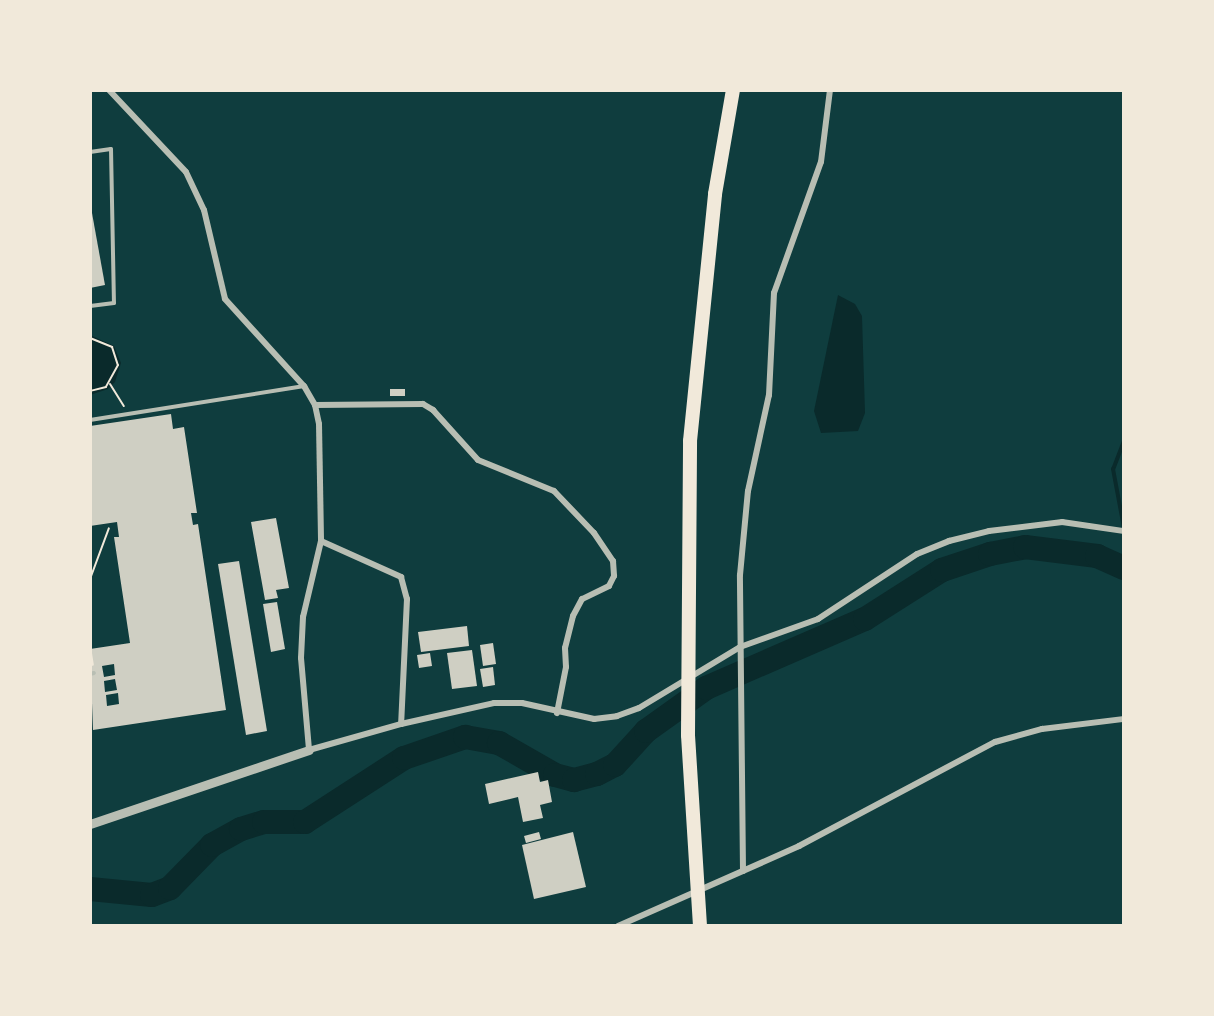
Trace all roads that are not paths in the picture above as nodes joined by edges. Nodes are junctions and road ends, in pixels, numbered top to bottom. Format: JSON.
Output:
{"nodes":[{"id":1,"x":109,"y":90,"type":"edge"},
{"id":2,"x":733,"y":90,"type":"edge"},
{"id":3,"x":830,"y":90,"type":"edge"},
{"id":4,"x":90,"y":152,"type":"edge"},
{"id":5,"x":90,"y":306,"type":"edge"},
{"id":6,"x":304,"y":386,"type":"junction"},
{"id":7,"x":315,"y":405,"type":"junction"},
{"id":8,"x":90,"y":420,"type":"edge"},
{"id":9,"x":1121,"y":531,"type":"edge"},
{"id":10,"x":321,"y":541,"type":"junction"},
{"id":11,"x":740,"y":647,"type":"junction"},
{"id":12,"x":557,"y":713,"type":"junction"},
{"id":13,"x":1124,"y":719,"type":"edge"},
{"id":14,"x":401,"y":724,"type":"junction"},
{"id":15,"x":309,"y":750,"type":"junction"},
{"id":16,"x":90,"y":824,"type":"edge"},
{"id":17,"x":742,"y":871,"type":"junction"},
{"id":18,"x":618,"y":926,"type":"edge"},
{"id":19,"x":700,"y":926,"type":"edge"}],
"edges":[{"from":1,"to":6,"type":"street"},
{"from":2,"to":19,"type":"highway"},
{"from":3,"to":11,"type":"street"},
{"from":4,"to":5,"type":"lane"},
{"from":6,"to":7,"type":"street"},
{"from":6,"to":8,"type":"lane"},
{"from":7,"to":10,"type":"street"},
{"from":7,"to":12,"type":"street"},
{"from":9,"to":11,"type":"street"},
{"from":10,"to":14,"type":"street"},
{"from":10,"to":15,"type":"street"},
{"from":11,"to":12,"type":"street"},
{"from":11,"to":17,"type":"street"},
{"from":12,"to":14,"type":"street"},
{"from":13,"to":17,"type":"street"},
{"from":14,"to":15,"type":"street"},
{"from":15,"to":16,"type":"street"},
{"from":17,"to":18,"type":"street"}]}
